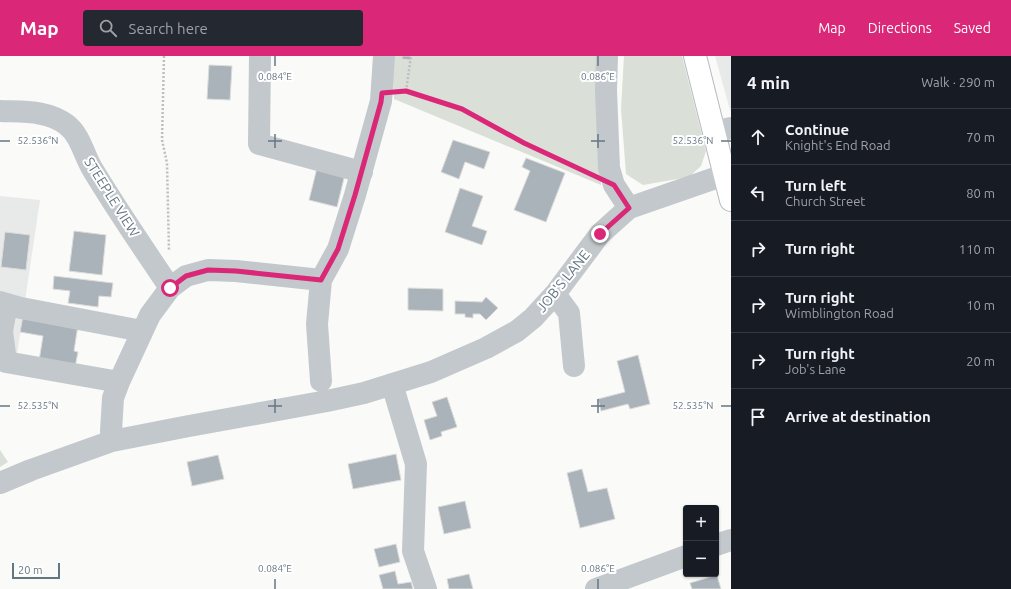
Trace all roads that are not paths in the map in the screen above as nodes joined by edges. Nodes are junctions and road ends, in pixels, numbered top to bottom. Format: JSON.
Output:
{"nodes":[{"id":1,"x":260,"y":56,"type":"edge"},
{"id":2,"x":384,"y":56,"type":"edge"},
{"id":3,"x":607,"y":56,"type":"edge"},
{"id":4,"x":695,"y":56,"type":"edge"},
{"id":5,"x":0,"y":111,"type":"edge"},
{"id":6,"x":722,"y":130,"type":"edge"},
{"id":7,"x":362,"y":172,"type":"junction"},
{"id":8,"x":724,"y":175,"type":"junction"},
{"id":9,"x":731,"y":200,"type":"edge"},
{"id":10,"x":629,"y":208,"type":"junction"},
{"id":11,"x":321,"y":280,"type":"junction"},
{"id":12,"x":170,"y":288,"type":"junction"},
{"id":13,"x":555,"y":294,"type":"junction"},
{"id":14,"x":4,"y":303,"type":"edge"},
{"id":15,"x":142,"y":331,"type":"junction"},
{"id":16,"x":574,"y":366,"type":"dead end"},
{"id":17,"x":321,"y":380,"type":"dead end"},
{"id":18,"x":119,"y":382,"type":"junction"},
{"id":19,"x":392,"y":384,"type":"junction"},
{"id":20,"x":112,"y":441,"type":"junction"},
{"id":21,"x":0,"y":483,"type":"edge"},
{"id":22,"x":731,"y":540,"type":"edge"},
{"id":23,"x":719,"y":544,"type":"edge"},
{"id":24,"x":683,"y":557,"type":"edge"},
{"id":25,"x":426,"y":589,"type":"edge"},
{"id":26,"x":596,"y":589,"type":"edge"}],
"edges":[{"from":1,"to":7,"type":"street"},
{"from":2,"to":7,"type":"street"},
{"from":3,"to":10,"type":"street"},
{"from":4,"to":6,"type":"main road"},
{"from":5,"to":12,"type":"street","name":"STEEPLE VIEW"},
{"from":6,"to":8,"type":"main road"},
{"from":7,"to":11,"type":"street"},
{"from":8,"to":9,"type":"main road"},
{"from":8,"to":10,"type":"street","name":"JOB'S LANE"},
{"from":10,"to":13,"type":"street","name":"JOB'S LANE"},
{"from":11,"to":12,"type":"street"},
{"from":11,"to":17,"type":"street"},
{"from":12,"to":15,"type":"street"},
{"from":13,"to":16,"type":"street"},
{"from":13,"to":19,"type":"street","name":"JOB'S LANE"},
{"from":14,"to":15,"type":"street"},
{"from":14,"to":18,"type":"street"},
{"from":15,"to":18,"type":"street"},
{"from":18,"to":20,"type":"street"},
{"from":19,"to":20,"type":"street","name":"JOB'S LANE"},
{"from":19,"to":25,"type":"street"},
{"from":20,"to":21,"type":"street","name":"JOB'S LANE"},
{"from":22,"to":23,"type":"street"},
{"from":24,"to":26,"type":"street"}]}
